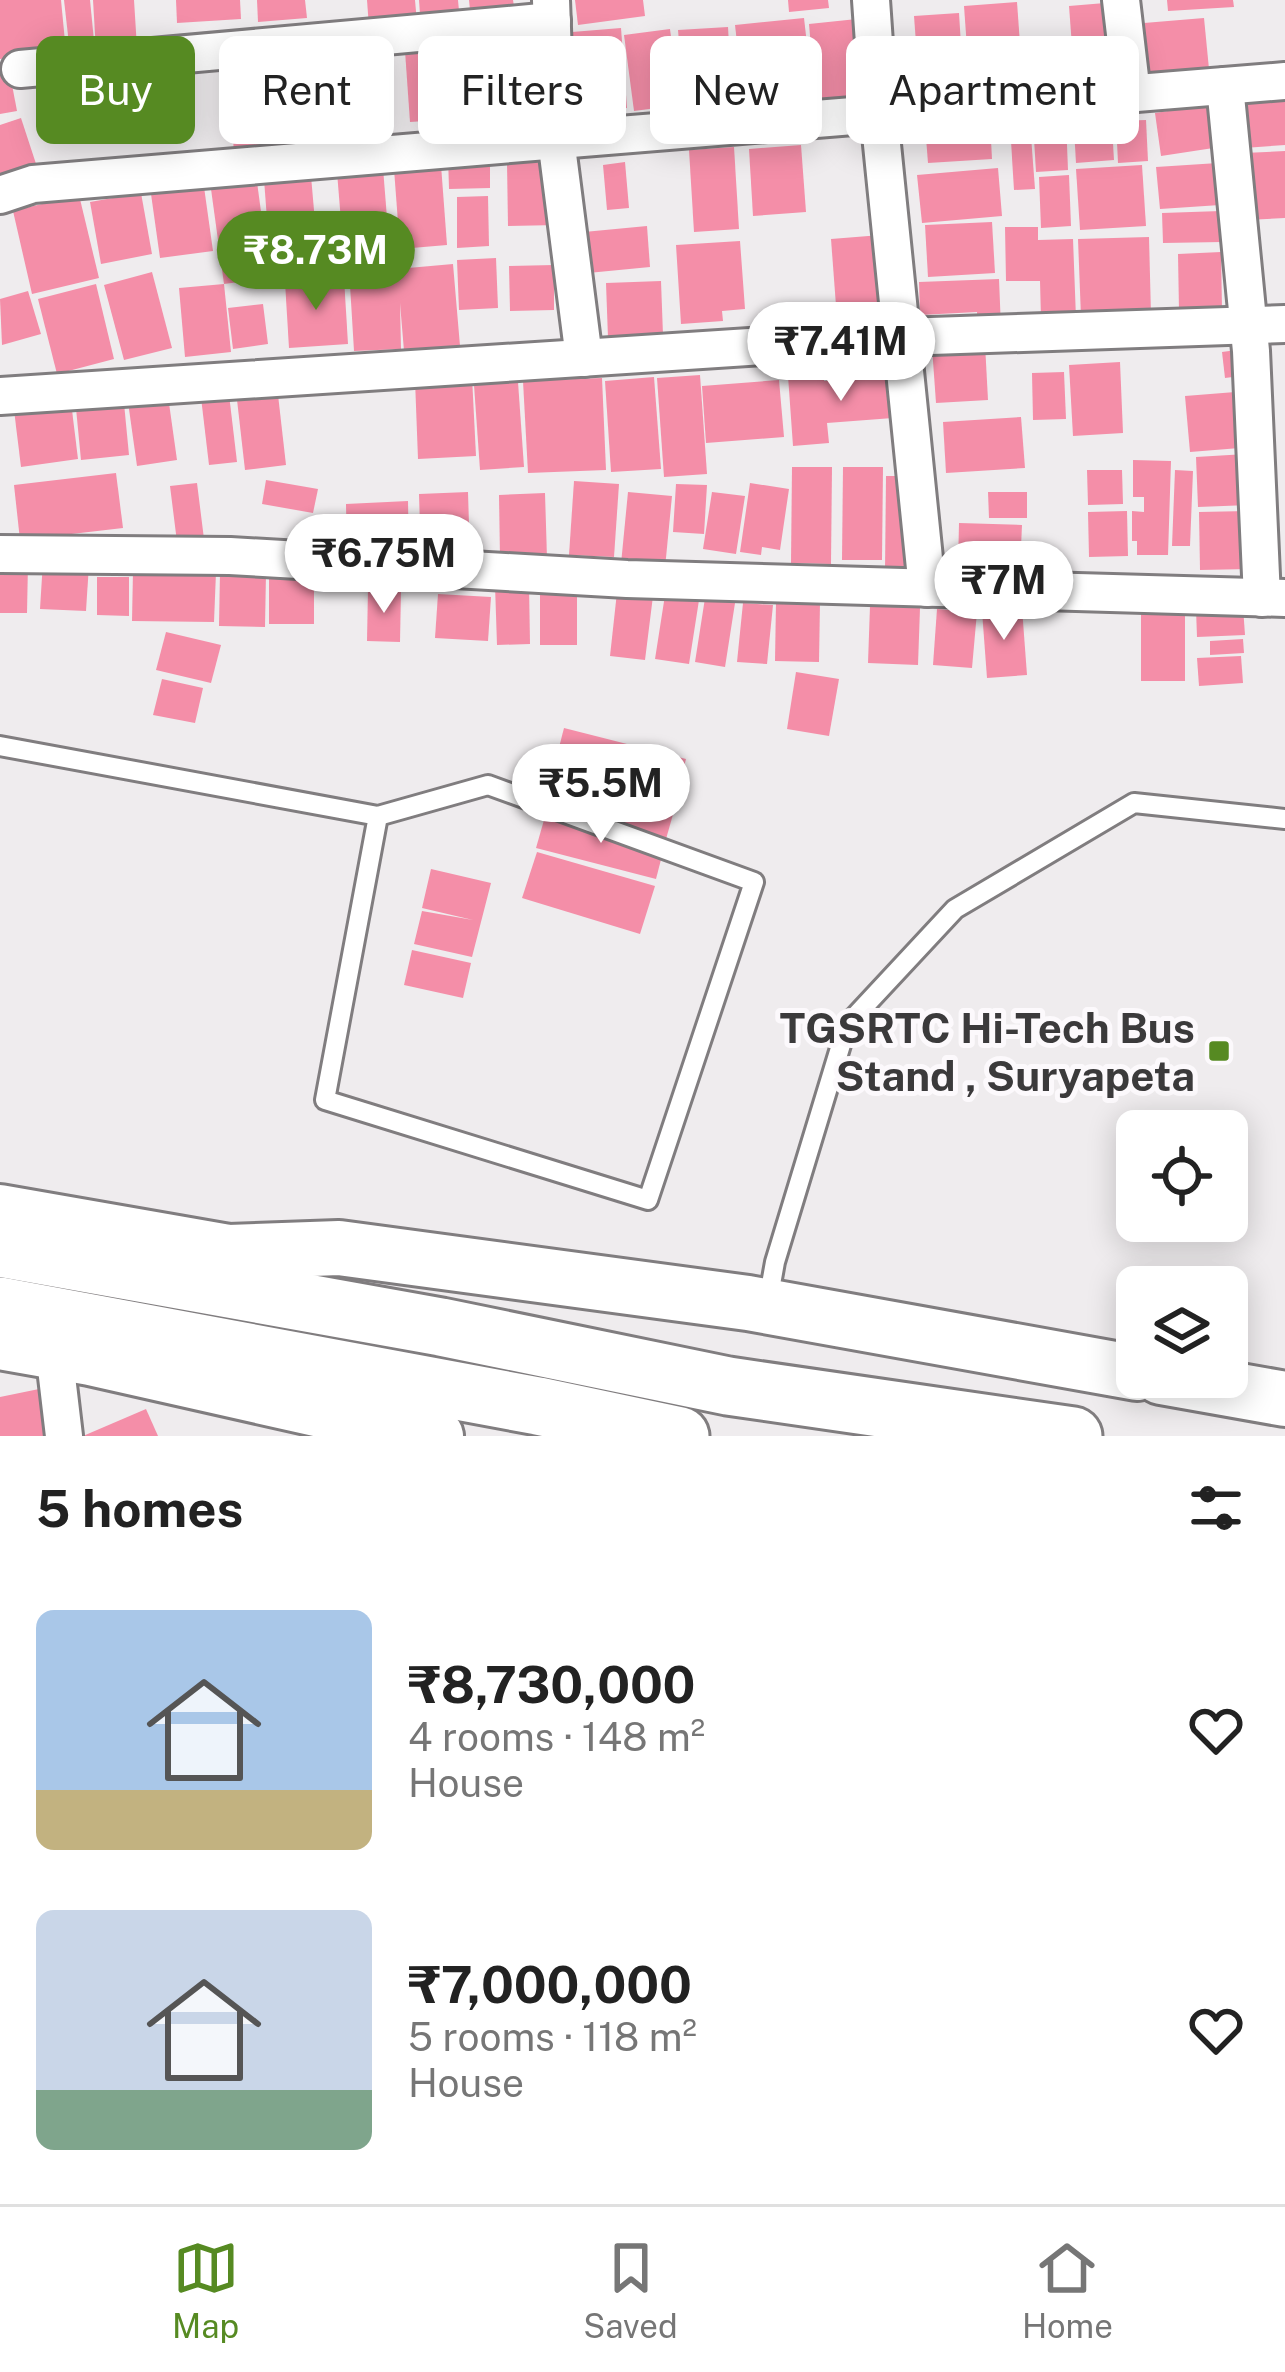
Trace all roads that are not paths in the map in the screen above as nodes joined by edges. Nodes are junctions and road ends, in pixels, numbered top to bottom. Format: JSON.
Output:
{"nodes":[{"id":1,"x":871,"y":0,"type":"edge"},
{"id":2,"x":1121,"y":0,"type":"edge"},
{"id":3,"x":552,"y":10,"type":"edge"},
{"id":4,"x":873,"y":36,"type":"edge"},
{"id":5,"x":1125,"y":36,"type":"edge"},
{"id":6,"x":20,"y":69,"type":"dead end"},
{"id":7,"x":1285,"y":81,"type":"edge"},
{"id":8,"x":1225,"y":86,"type":"junction"},
{"id":9,"x":1139,"y":93,"type":"edge"},
{"id":10,"x":846,"y":118,"type":"edge"},
{"id":11,"x":626,"y":134,"type":"edge"},
{"id":12,"x":498,"y":144,"type":"edge"},
{"id":13,"x":557,"y":144,"type":"edge"},
{"id":14,"x":882,"y":144,"type":"edge"},
{"id":15,"x":0,"y":195,"type":"edge"},
{"id":16,"x":1248,"y":323,"type":"junction"},
{"id":17,"x":1285,"y":324,"type":"edge"},
{"id":18,"x":902,"y":337,"type":"junction"},
{"id":19,"x":584,"y":358,"type":"junction"},
{"id":20,"x":0,"y":396,"type":"edge"},
{"id":21,"x":0,"y":554,"type":"edge"},
{"id":22,"x":927,"y":588,"type":"junction"},
{"id":23,"x":1274,"y":598,"type":"edge"},
{"id":24,"x":0,"y":746,"type":"edge"},
{"id":25,"x":378,"y":816,"type":"junction"},
{"id":26,"x":1285,"y":819,"type":"edge"},
{"id":27,"x":0,"y":1212,"type":"edge"},
{"id":28,"x":0,"y":1248,"type":"edge"},
{"id":29,"x":0,"y":1306,"type":"edge"},
{"id":30,"x":767,"y":1306,"type":"junction"},
{"id":31,"x":0,"y":1342,"type":"edge"},
{"id":32,"x":54,"y":1351,"type":"junction"},
{"id":33,"x":1116,"y":1368,"type":"edge"},
{"id":34,"x":1248,"y":1392,"type":"edge"},
{"id":35,"x":1285,"y":1399,"type":"edge"},
{"id":36,"x":64,"y":1436,"type":"edge"},
{"id":37,"x":436,"y":1436,"type":"edge"},
{"id":38,"x":680,"y":1436,"type":"edge"},
{"id":39,"x":1073,"y":1436,"type":"edge"}],
"edges":[{"from":1,"to":4,"type":"street"},
{"from":2,"to":5,"type":"street"},
{"from":3,"to":6,"type":"street"},
{"from":7,"to":8,"type":"street"},
{"from":8,"to":9,"type":"street"},
{"from":8,"to":16,"type":"street"},
{"from":10,"to":11,"type":"street"},
{"from":12,"to":15,"type":"street"},
{"from":13,"to":19,"type":"street"},
{"from":14,"to":18,"type":"street"},
{"from":16,"to":17,"type":"street"},
{"from":16,"to":18,"type":"street"},
{"from":16,"to":23,"type":"street"},
{"from":18,"to":19,"type":"street"},
{"from":18,"to":22,"type":"street"},
{"from":19,"to":20,"type":"street"},
{"from":21,"to":22,"type":"street"},
{"from":22,"to":23,"type":"street"},
{"from":24,"to":25,"type":"lane"},
{"from":25,"to":25,"type":"lane"},
{"from":26,"to":30,"type":"lane"},
{"from":27,"to":30,"type":"main road"},
{"from":28,"to":39,"type":"highway"},
{"from":29,"to":38,"type":"highway"},
{"from":30,"to":33,"type":"main road"},
{"from":31,"to":32,"type":"main road"},
{"from":32,"to":36,"type":"street"},
{"from":32,"to":37,"type":"main road"},
{"from":34,"to":35,"type":"main road"}]}
